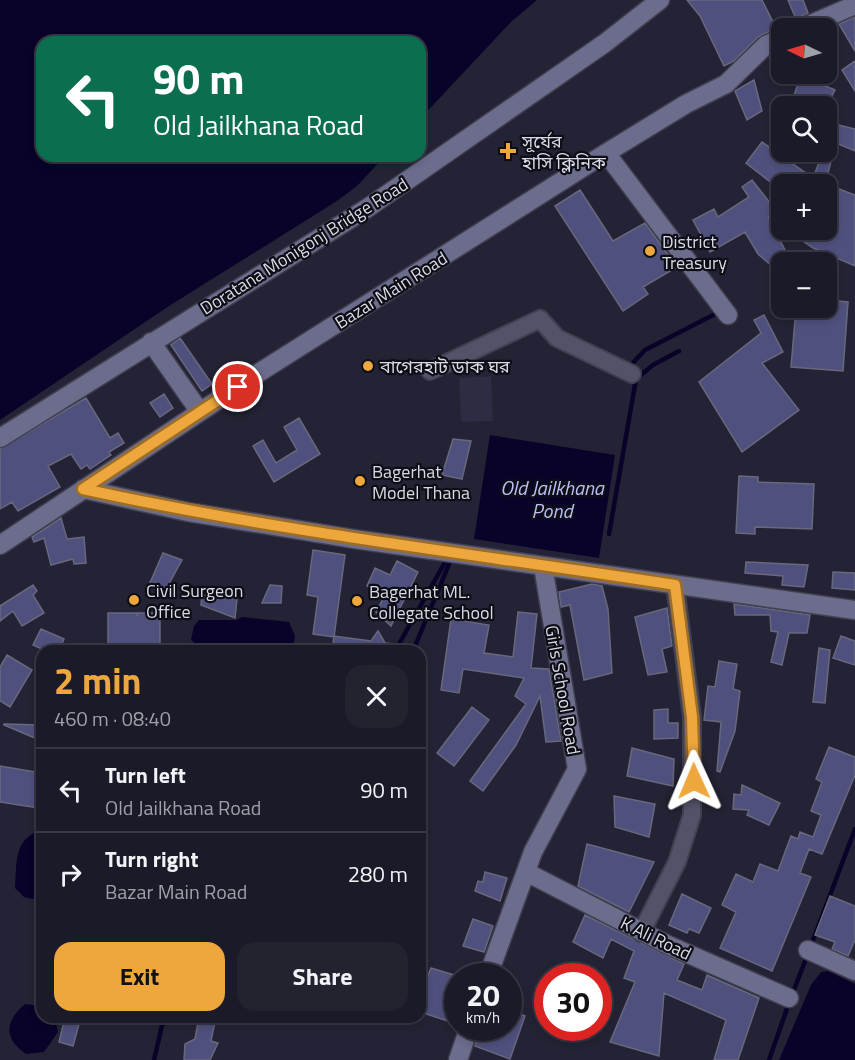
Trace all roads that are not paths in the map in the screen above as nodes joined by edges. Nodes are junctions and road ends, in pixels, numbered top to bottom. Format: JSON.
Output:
{"nodes":[{"id":1,"x":660,"y":0,"type":"edge"},
{"id":2,"x":855,"y":5,"type":"edge"},
{"id":3,"x":825,"y":18,"type":"edge"},
{"id":4,"x":771,"y":43,"type":"edge"},
{"id":5,"x":606,"y":153,"type":"junction"},
{"id":6,"x":728,"y":315,"type":"dead end"},
{"id":7,"x":151,"y":342,"type":"junction"},
{"id":8,"x":430,"y":371,"type":"dead end"},
{"id":9,"x":632,"y":374,"type":"dead end"},
{"id":10,"x":200,"y":412,"type":"junction"},
{"id":11,"x":0,"y":438,"type":"edge"},
{"id":12,"x":83,"y":489,"type":"junction"},
{"id":13,"x":0,"y":545,"type":"edge"},
{"id":14,"x":543,"y":566,"type":"junction"},
{"id":15,"x":675,"y":585,"type":"junction"},
{"id":16,"x":855,"y":610,"type":"edge"},
{"id":17,"x":526,"y":872,"type":"junction"},
{"id":18,"x":641,"y":933,"type":"junction"},
{"id":19,"x":808,"y":950,"type":"dead end"},
{"id":20,"x":493,"y":963,"type":"edge"},
{"id":21,"x":855,"y":971,"type":"edge"},
{"id":22,"x":789,"y":998,"type":"dead end"},
{"id":23,"x":465,"y":1041,"type":"edge"},
{"id":24,"x":458,"y":1060,"type":"edge"}],
"edges":[{"from":1,"to":7,"type":"street","name":"Doratana Monigonj Bridge Road"},
{"from":2,"to":3,"type":"street"},
{"from":4,"to":5,"type":"street","name":"Bazar Main Road"},
{"from":5,"to":6,"type":"street"},
{"from":5,"to":10,"type":"street","name":"Bazar Main Road"},
{"from":7,"to":10,"type":"street"},
{"from":7,"to":11,"type":"street","name":"Doratana Monigonj Bridge Road"},
{"from":8,"to":9,"type":"street"},
{"from":10,"to":12,"type":"street","name":"Bazar Main Road"},
{"from":12,"to":13,"type":"street","name":"Bazar Main Road"},
{"from":12,"to":14,"type":"street"},
{"from":14,"to":15,"type":"street"},
{"from":14,"to":17,"type":"street","name":"Girls School Road"},
{"from":15,"to":16,"type":"street"},
{"from":15,"to":18,"type":"street"},
{"from":17,"to":18,"type":"street","name":"K Ali Road"},
{"from":17,"to":20,"type":"street","name":"Girls School Road"},
{"from":18,"to":22,"type":"street","name":"K Ali Road"},
{"from":19,"to":21,"type":"street"},
{"from":23,"to":24,"type":"street"}]}
